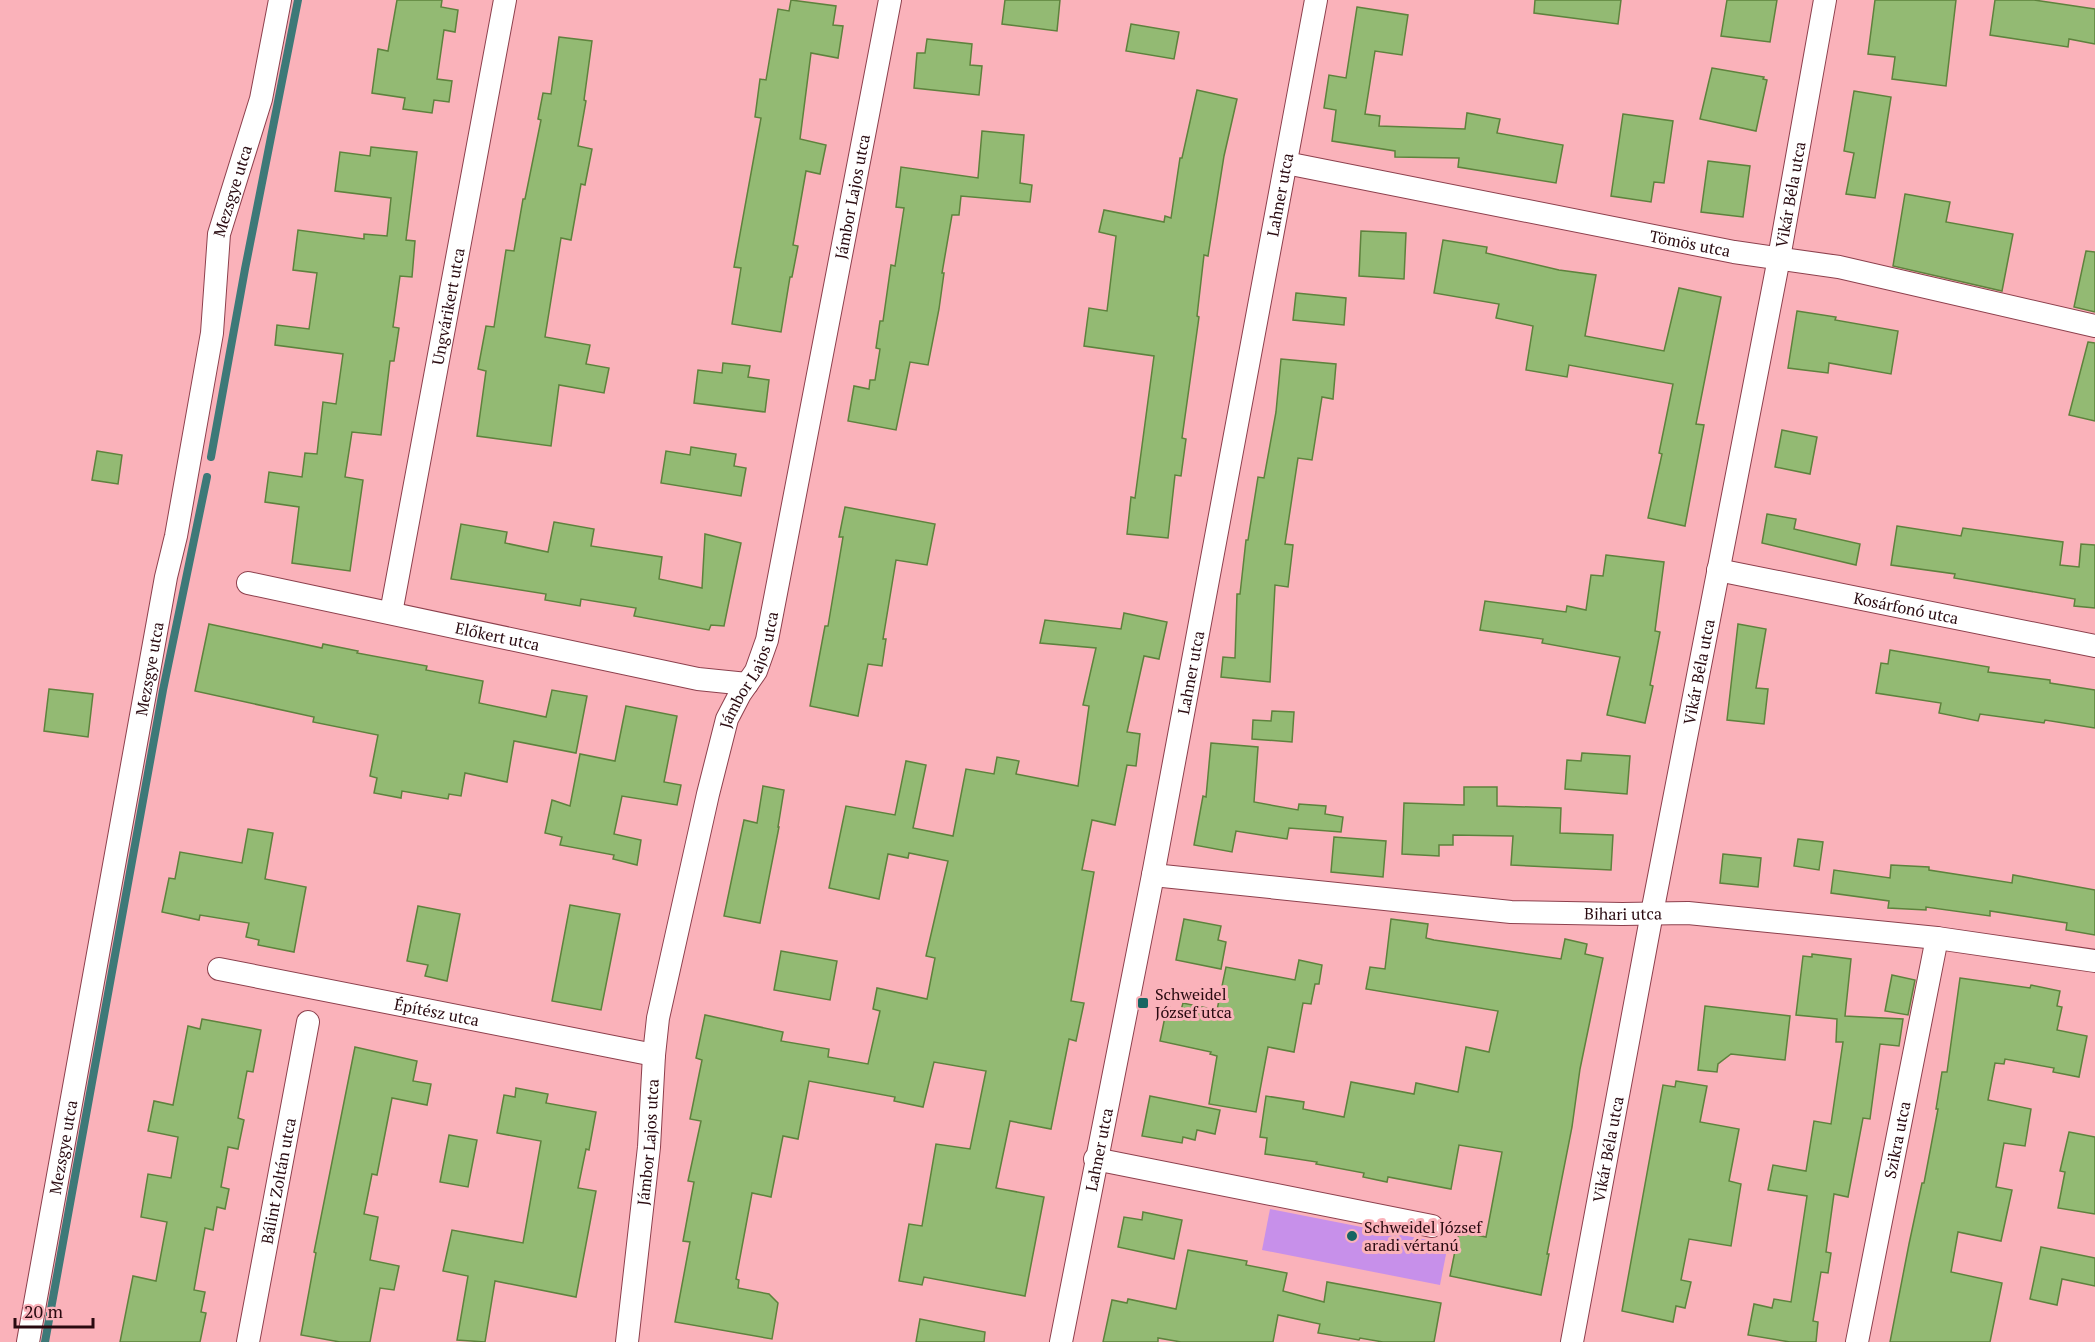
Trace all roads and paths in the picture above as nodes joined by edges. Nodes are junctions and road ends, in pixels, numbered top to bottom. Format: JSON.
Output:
{"nodes":[{"id":1,"x":280,"y":0,"type":"edge"},
{"id":2,"x":505,"y":0,"type":"edge"},
{"id":3,"x":890,"y":0,"type":"edge"},
{"id":4,"x":1316,"y":0,"type":"edge"},
{"id":5,"x":1825,"y":0,"type":"edge"},
{"id":6,"x":1286,"y":163,"type":"junction"},
{"id":7,"x":1779,"y":258,"type":"junction"},
{"id":8,"x":2095,"y":326,"type":"edge"},
{"id":9,"x":1718,"y":570,"type":"junction"},
{"id":10,"x":248,"y":584,"type":"dead end"},
{"id":11,"x":392,"y":613,"type":"junction"},
{"id":12,"x":2095,"y":646,"type":"edge"},
{"id":13,"x":747,"y":684,"type":"junction"},
{"id":14,"x":1153,"y":875,"type":"junction"},
{"id":15,"x":1652,"y":913,"type":"junction"},
{"id":16,"x":1937,"y":938,"type":"junction"},
{"id":17,"x":2095,"y":961,"type":"edge"},
{"id":18,"x":219,"y":969,"type":"dead end"},
{"id":19,"x":308,"y":1022,"type":"dead end"},
{"id":20,"x":654,"y":1055,"type":"junction"},
{"id":21,"x":1095,"y":1160,"type":"junction"},
{"id":22,"x":1432,"y":1226,"type":"dead end"},
{"id":23,"x":28,"y":1342,"type":"edge"},
{"id":24,"x":248,"y":1342,"type":"edge"},
{"id":25,"x":627,"y":1342,"type":"edge"},
{"id":26,"x":1061,"y":1342,"type":"edge"},
{"id":27,"x":1572,"y":1342,"type":"edge"},
{"id":28,"x":1857,"y":1342,"type":"edge"}],
"edges":[{"from":1,"to":23,"type":"street","name":"Mezsgye utca"},
{"from":2,"to":11,"type":"street","name":"Ungvárikert utca"},
{"from":3,"to":13,"type":"street","name":"Jámbor Lajos utca"},
{"from":4,"to":6,"type":"street","name":"Lahner utca"},
{"from":5,"to":7,"type":"street","name":"Vikár Béla utca"},
{"from":6,"to":7,"type":"street","name":"Tömös utca"},
{"from":6,"to":14,"type":"street","name":"Lahner utca"},
{"from":7,"to":8,"type":"street","name":"Tömös utca"},
{"from":7,"to":9,"type":"street","name":"Vikár Béla utca"},
{"from":9,"to":12,"type":"street","name":"Kosárfonó utca"},
{"from":9,"to":15,"type":"street","name":"Vikár Béla utca"},
{"from":10,"to":11,"type":"street","name":"Előkert utca"},
{"from":11,"to":13,"type":"street","name":"Előkert utca"},
{"from":13,"to":20,"type":"street","name":"Jámbor Lajos utca"},
{"from":14,"to":15,"type":"street","name":"Bihari utca"},
{"from":14,"to":21,"type":"street","name":"Lahner utca"},
{"from":15,"to":16,"type":"street","name":"Bihari utca"},
{"from":15,"to":27,"type":"street","name":"Vikár Béla utca"},
{"from":16,"to":17,"type":"street","name":"Bihari utca"},
{"from":16,"to":28,"type":"street","name":"Szikra utca"},
{"from":18,"to":20,"type":"street","name":"Építész utca"},
{"from":19,"to":24,"type":"street","name":"Bálint Zoltán utca"},
{"from":20,"to":25,"type":"street","name":"Jámbor Lajos utca"},
{"from":21,"to":22,"type":"street"},
{"from":21,"to":26,"type":"street","name":"Lahner utca"}]}
